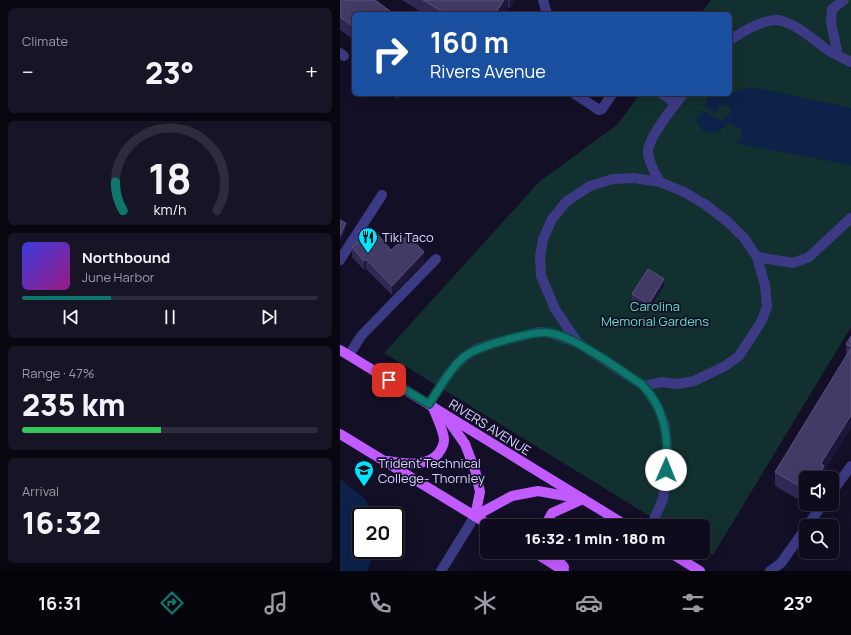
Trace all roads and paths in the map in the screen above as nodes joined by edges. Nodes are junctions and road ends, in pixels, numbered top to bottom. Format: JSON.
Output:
{"nodes":[{"id":1,"x":543,"y":0,"type":"edge"},
{"id":2,"x":844,"y":0,"type":"edge"},
{"id":3,"x":546,"y":12,"type":"edge"},
{"id":4,"x":732,"y":39,"type":"edge"},
{"id":5,"x":838,"y":55,"type":"junction"},
{"id":6,"x":851,"y":62,"type":"edge"},
{"id":7,"x":578,"y":96,"type":"edge"},
{"id":8,"x":611,"y":96,"type":"edge"},
{"id":9,"x":665,"y":96,"type":"edge"},
{"id":10,"x":681,"y":96,"type":"edge"},
{"id":11,"x":676,"y":103,"type":"junction"},
{"id":12,"x":660,"y":182,"type":"junction"},
{"id":13,"x":382,"y":195,"type":"dead end"},
{"id":14,"x":851,"y":218,"type":"edge"},
{"id":15,"x":757,"y":257,"type":"junction"},
{"id":16,"x":436,"y":259,"type":"dead end"},
{"id":17,"x":340,"y":260,"type":"edge"},
{"id":18,"x":578,"y":343,"type":"junction"},
{"id":19,"x":340,"y":350,"type":"edge"},
{"id":20,"x":349,"y":355,"type":"junction"},
{"id":21,"x":644,"y":386,"type":"junction"},
{"id":22,"x":431,"y":406,"type":"junction"},
{"id":23,"x":443,"y":413,"type":"junction"},
{"id":24,"x":340,"y":434,"type":"edge"},
{"id":25,"x":384,"y":460,"type":"junction"},
{"id":26,"x":851,"y":466,"type":"edge"},
{"id":27,"x":839,"y":482,"type":"edge"},
{"id":28,"x":583,"y":499,"type":"junction"},
{"id":29,"x":475,"y":516,"type":"junction"},
{"id":30,"x":480,"y":519,"type":"edge"},
{"id":31,"x":549,"y":519,"type":"edge"},
{"id":32,"x":616,"y":519,"type":"edge"},
{"id":33,"x":653,"y":519,"type":"edge"},
{"id":34,"x":799,"y":538,"type":"edge"},
{"id":35,"x":546,"y":559,"type":"edge"},
{"id":36,"x":557,"y":559,"type":"edge"},
{"id":37,"x":680,"y":559,"type":"edge"},
{"id":38,"x":441,"y":571,"type":"edge"},
{"id":39,"x":566,"y":571,"type":"edge"},
{"id":40,"x":700,"y":571,"type":"edge"},
{"id":41,"x":770,"y":571,"type":"edge"}],
"edges":[{"from":1,"to":3,"type":"street"},
{"from":2,"to":5,"type":"street"},
{"from":4,"to":5,"type":"street"},
{"from":5,"to":6,"type":"street"},
{"from":7,"to":8,"type":"street"},
{"from":9,"to":11,"type":"street"},
{"from":10,"to":11,"type":"street"},
{"from":11,"to":12,"type":"street"},
{"from":12,"to":15,"type":"street"},
{"from":12,"to":18,"type":"street"},
{"from":13,"to":17,"type":"street"},
{"from":14,"to":15,"type":"street"},
{"from":15,"to":21,"type":"street"},
{"from":16,"to":20,"type":"street"},
{"from":18,"to":21,"type":"street"},
{"from":18,"to":22,"type":"street"},
{"from":19,"to":20,"type":"main road","name":"RIVERS AVENUE"},
{"from":20,"to":22,"type":"main road","name":"RIVERS AVENUE"},
{"from":21,"to":33,"type":"street"},
{"from":22,"to":23,"type":"main road","name":"RIVERS AVENUE"},
{"from":22,"to":25,"type":"main road"},
{"from":23,"to":28,"type":"main road","name":"RIVERS AVENUE"},
{"from":23,"to":29,"type":"main road"},
{"from":24,"to":25,"type":"main road"},
{"from":25,"to":29,"type":"main road"},
{"from":26,"to":27,"type":"street"},
{"from":28,"to":29,"type":"main road"},
{"from":28,"to":31,"type":"main road"},
{"from":28,"to":32,"type":"main road","name":"RIVERS AVENUE"},
{"from":29,"to":30,"type":"main road"},
{"from":29,"to":38,"type":"street"},
{"from":34,"to":41,"type":"street"},
{"from":35,"to":39,"type":"main road"},
{"from":36,"to":39,"type":"main road"},
{"from":37,"to":40,"type":"main road"}]}
